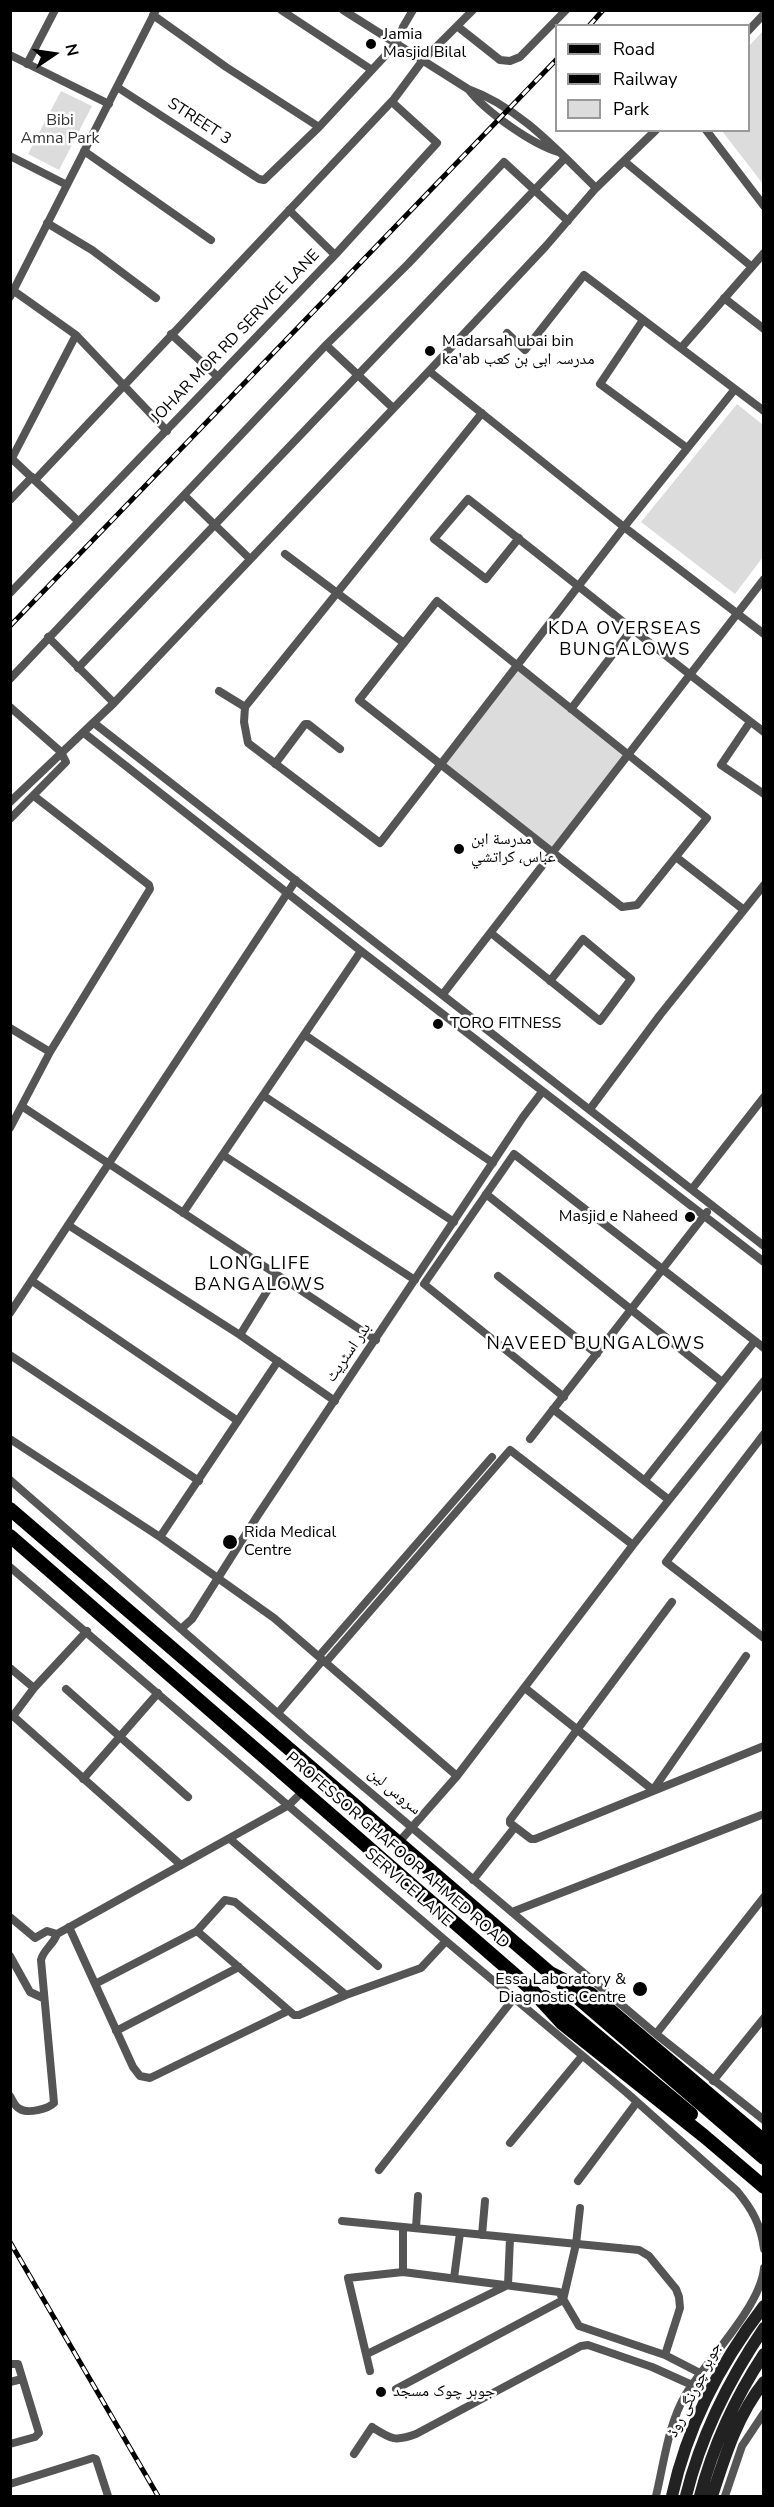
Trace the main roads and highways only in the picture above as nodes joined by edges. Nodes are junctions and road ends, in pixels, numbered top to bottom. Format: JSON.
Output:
{"nodes":[{"id":1,"x":10,"y":1509,"type":"edge"},
{"id":2,"x":10,"y":1536,"type":"edge"},
{"id":3,"x":163,"y":1642,"type":"junction"},
{"id":4,"x":148,"y":1656,"type":"junction"},
{"id":5,"x":550,"y":1973,"type":"junction"},
{"id":6,"x":530,"y":1988,"type":"junction"},
{"id":7,"x":764,"y":2141,"type":"edge"},
{"id":8,"x":764,"y":2158,"type":"edge"},
{"id":9,"x":764,"y":2175,"type":"edge"},
{"id":10,"x":764,"y":2187,"type":"edge"},
{"id":11,"x":764,"y":2306,"type":"edge"},
{"id":12,"x":764,"y":2328,"type":"edge"},
{"id":13,"x":764,"y":2354,"type":"edge"},
{"id":14,"x":764,"y":2382,"type":"edge"},
{"id":15,"x":672,"y":2496,"type":"edge"},
{"id":16,"x":686,"y":2496,"type":"edge"},
{"id":17,"x":700,"y":2496,"type":"edge"},
{"id":18,"x":712,"y":2496,"type":"edge"}],
"edges":[{"from":1,"to":3,"type":"main road"},
{"from":2,"to":4,"type":"main road","name":"PROFESSOR GHAFOOR AHMED ROAD"},
{"from":3,"to":4,"type":"main road"},
{"from":3,"to":5,"type":"main road"},
{"from":4,"to":6,"type":"main road","name":"PROFESSOR GHAFOOR AHMED ROAD"},
{"from":5,"to":7,"type":"main road"},
{"from":5,"to":8,"type":"main road"},
{"from":6,"to":9,"type":"main road"},
{"from":6,"to":10,"type":"main road","name":"PROFESSOR GHAFOOR AHMED ROAD"},
{"from":11,"to":15,"type":"main road","name":"جوہر چورنگی روڈ"},
{"from":12,"to":16,"type":"main road","name":"جوہر چورنگی روڈ"},
{"from":13,"to":17,"type":"main road"},
{"from":14,"to":18,"type":"main road"}]}
